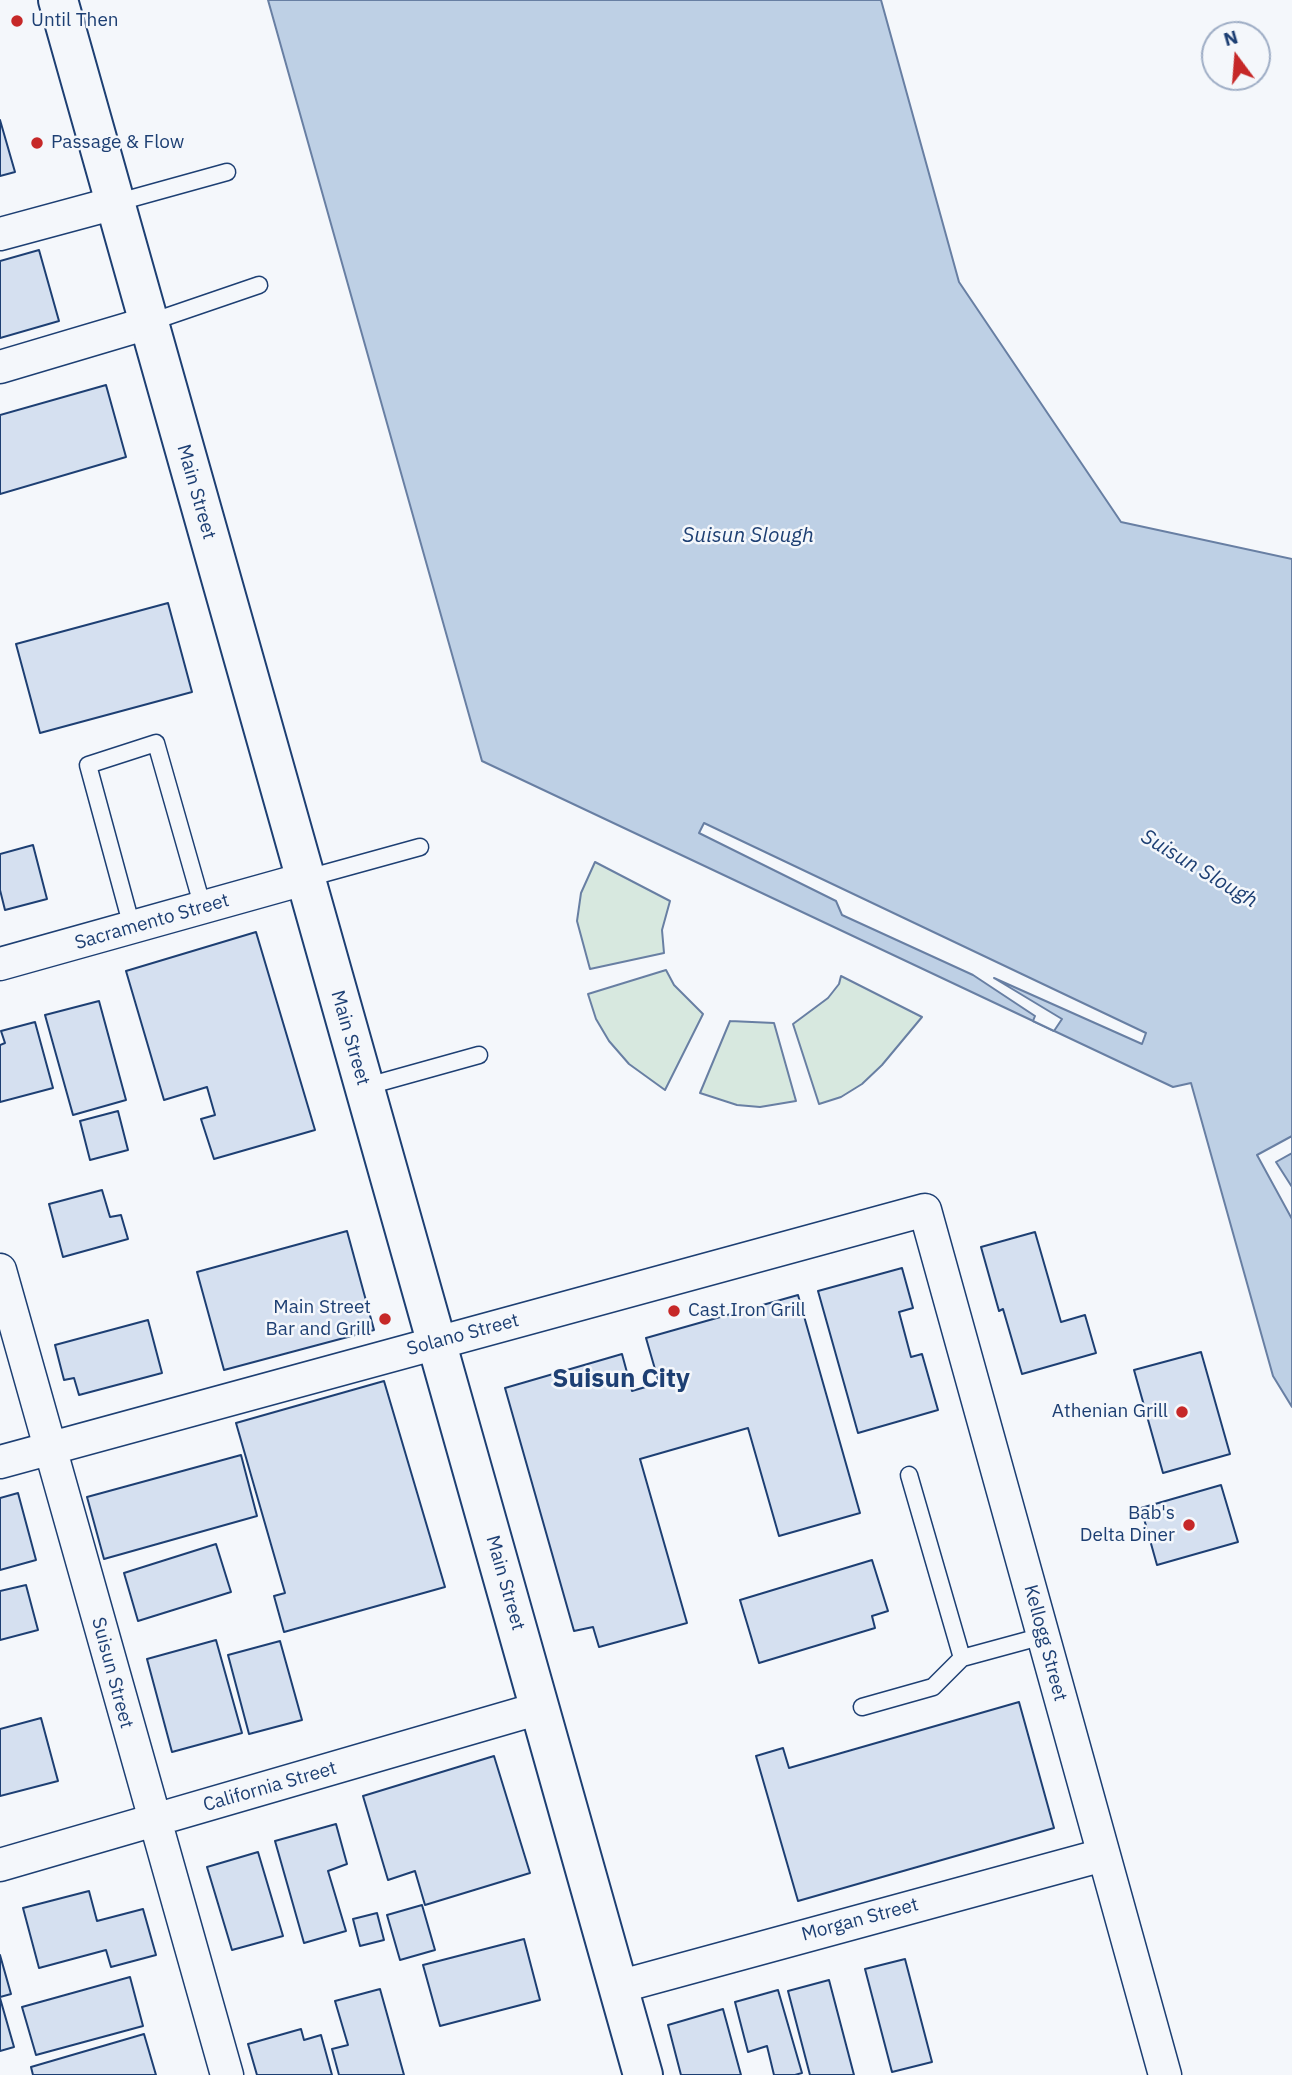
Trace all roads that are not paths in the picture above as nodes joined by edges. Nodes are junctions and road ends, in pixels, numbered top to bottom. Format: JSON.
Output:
{"nodes":[{"id":1,"x":58,"y":0,"type":"edge"},
{"id":2,"x":227,"y":172,"type":"dead end"},
{"id":3,"x":115,"y":203,"type":"junction"},
{"id":4,"x":0,"y":234,"type":"edge"},
{"id":5,"x":260,"y":285,"type":"dead end"},
{"id":6,"x":148,"y":323,"type":"junction"},
{"id":7,"x":0,"y":367,"type":"edge"},
{"id":8,"x":420,"y":847,"type":"dead end"},
{"id":9,"x":304,"y":879,"type":"junction"},
{"id":10,"x":203,"y":908,"type":"junction"},
{"id":11,"x":132,"y":927,"type":"junction"},
{"id":12,"x":0,"y":964,"type":"edge"},
{"id":13,"x":479,"y":1055,"type":"dead end"},
{"id":14,"x":364,"y":1087,"type":"junction"},
{"id":15,"x":925,"y":1210,"type":"joint"},
{"id":16,"x":0,"y":1270,"type":"edge"},
{"id":17,"x":437,"y":1342,"type":"junction"},
{"id":18,"x":49,"y":1448,"type":"junction"},
{"id":19,"x":0,"y":1462,"type":"edge"},
{"id":20,"x":909,"y":1475,"type":"dead end"},
{"id":21,"x":1043,"y":1636,"type":"junction"},
{"id":22,"x":962,"y":1658,"type":"junction"},
{"id":23,"x":862,"y":1707,"type":"dead end"},
{"id":24,"x":540,"y":1708,"type":"junction"},
{"id":25,"x":153,"y":1821,"type":"junction"},
{"id":26,"x":1103,"y":1855,"type":"junction"},
{"id":27,"x":0,"y":1864,"type":"edge"},
{"id":28,"x":618,"y":1987,"type":"junction"},
{"id":29,"x":227,"y":2075,"type":"edge"},
{"id":30,"x":643,"y":2075,"type":"edge"},
{"id":31,"x":1165,"y":2075,"type":"edge"}],
"edges":[{"from":1,"to":3,"type":"main road","name":"Main Street"},
{"from":2,"to":3,"type":"lane"},
{"from":3,"to":4,"type":"street"},
{"from":3,"to":6,"type":"main road","name":"Main Street"},
{"from":5,"to":6,"type":"lane"},
{"from":6,"to":7,"type":"street"},
{"from":6,"to":9,"type":"main road","name":"Main Street"},
{"from":8,"to":9,"type":"lane"},
{"from":9,"to":10,"type":"street","name":"Sacramento Street"},
{"from":9,"to":14,"type":"main road","name":"Main Street"},
{"from":10,"to":11,"type":"street","name":"Sacramento Street"},
{"from":10,"to":11,"type":"lane"},
{"from":11,"to":12,"type":"street","name":"Sacramento Street"},
{"from":13,"to":14,"type":"lane"},
{"from":14,"to":17,"type":"main road","name":"Main Street"},
{"from":15,"to":17,"type":"street","name":"Solano Street"},
{"from":15,"to":21,"type":"street","name":"Kellogg Street"},
{"from":16,"to":18,"type":"street","name":"Suisun Street"},
{"from":17,"to":18,"type":"street","name":"Solano Street"},
{"from":17,"to":24,"type":"main road","name":"Main Street"},
{"from":18,"to":19,"type":"street","name":"Solano Street"},
{"from":18,"to":25,"type":"street","name":"Suisun Street"},
{"from":20,"to":22,"type":"lane"},
{"from":21,"to":22,"type":"lane"},
{"from":21,"to":26,"type":"street","name":"Kellogg Street"},
{"from":22,"to":23,"type":"lane"},
{"from":24,"to":25,"type":"street","name":"California Street"},
{"from":24,"to":28,"type":"main road","name":"Main Street"},
{"from":25,"to":27,"type":"street","name":"California Street"},
{"from":25,"to":29,"type":"street","name":"Suisun Street"},
{"from":26,"to":28,"type":"street","name":"Morgan Street"},
{"from":26,"to":31,"type":"street","name":"Kellogg Street"},
{"from":28,"to":30,"type":"main road","name":"Main Street"}]}
